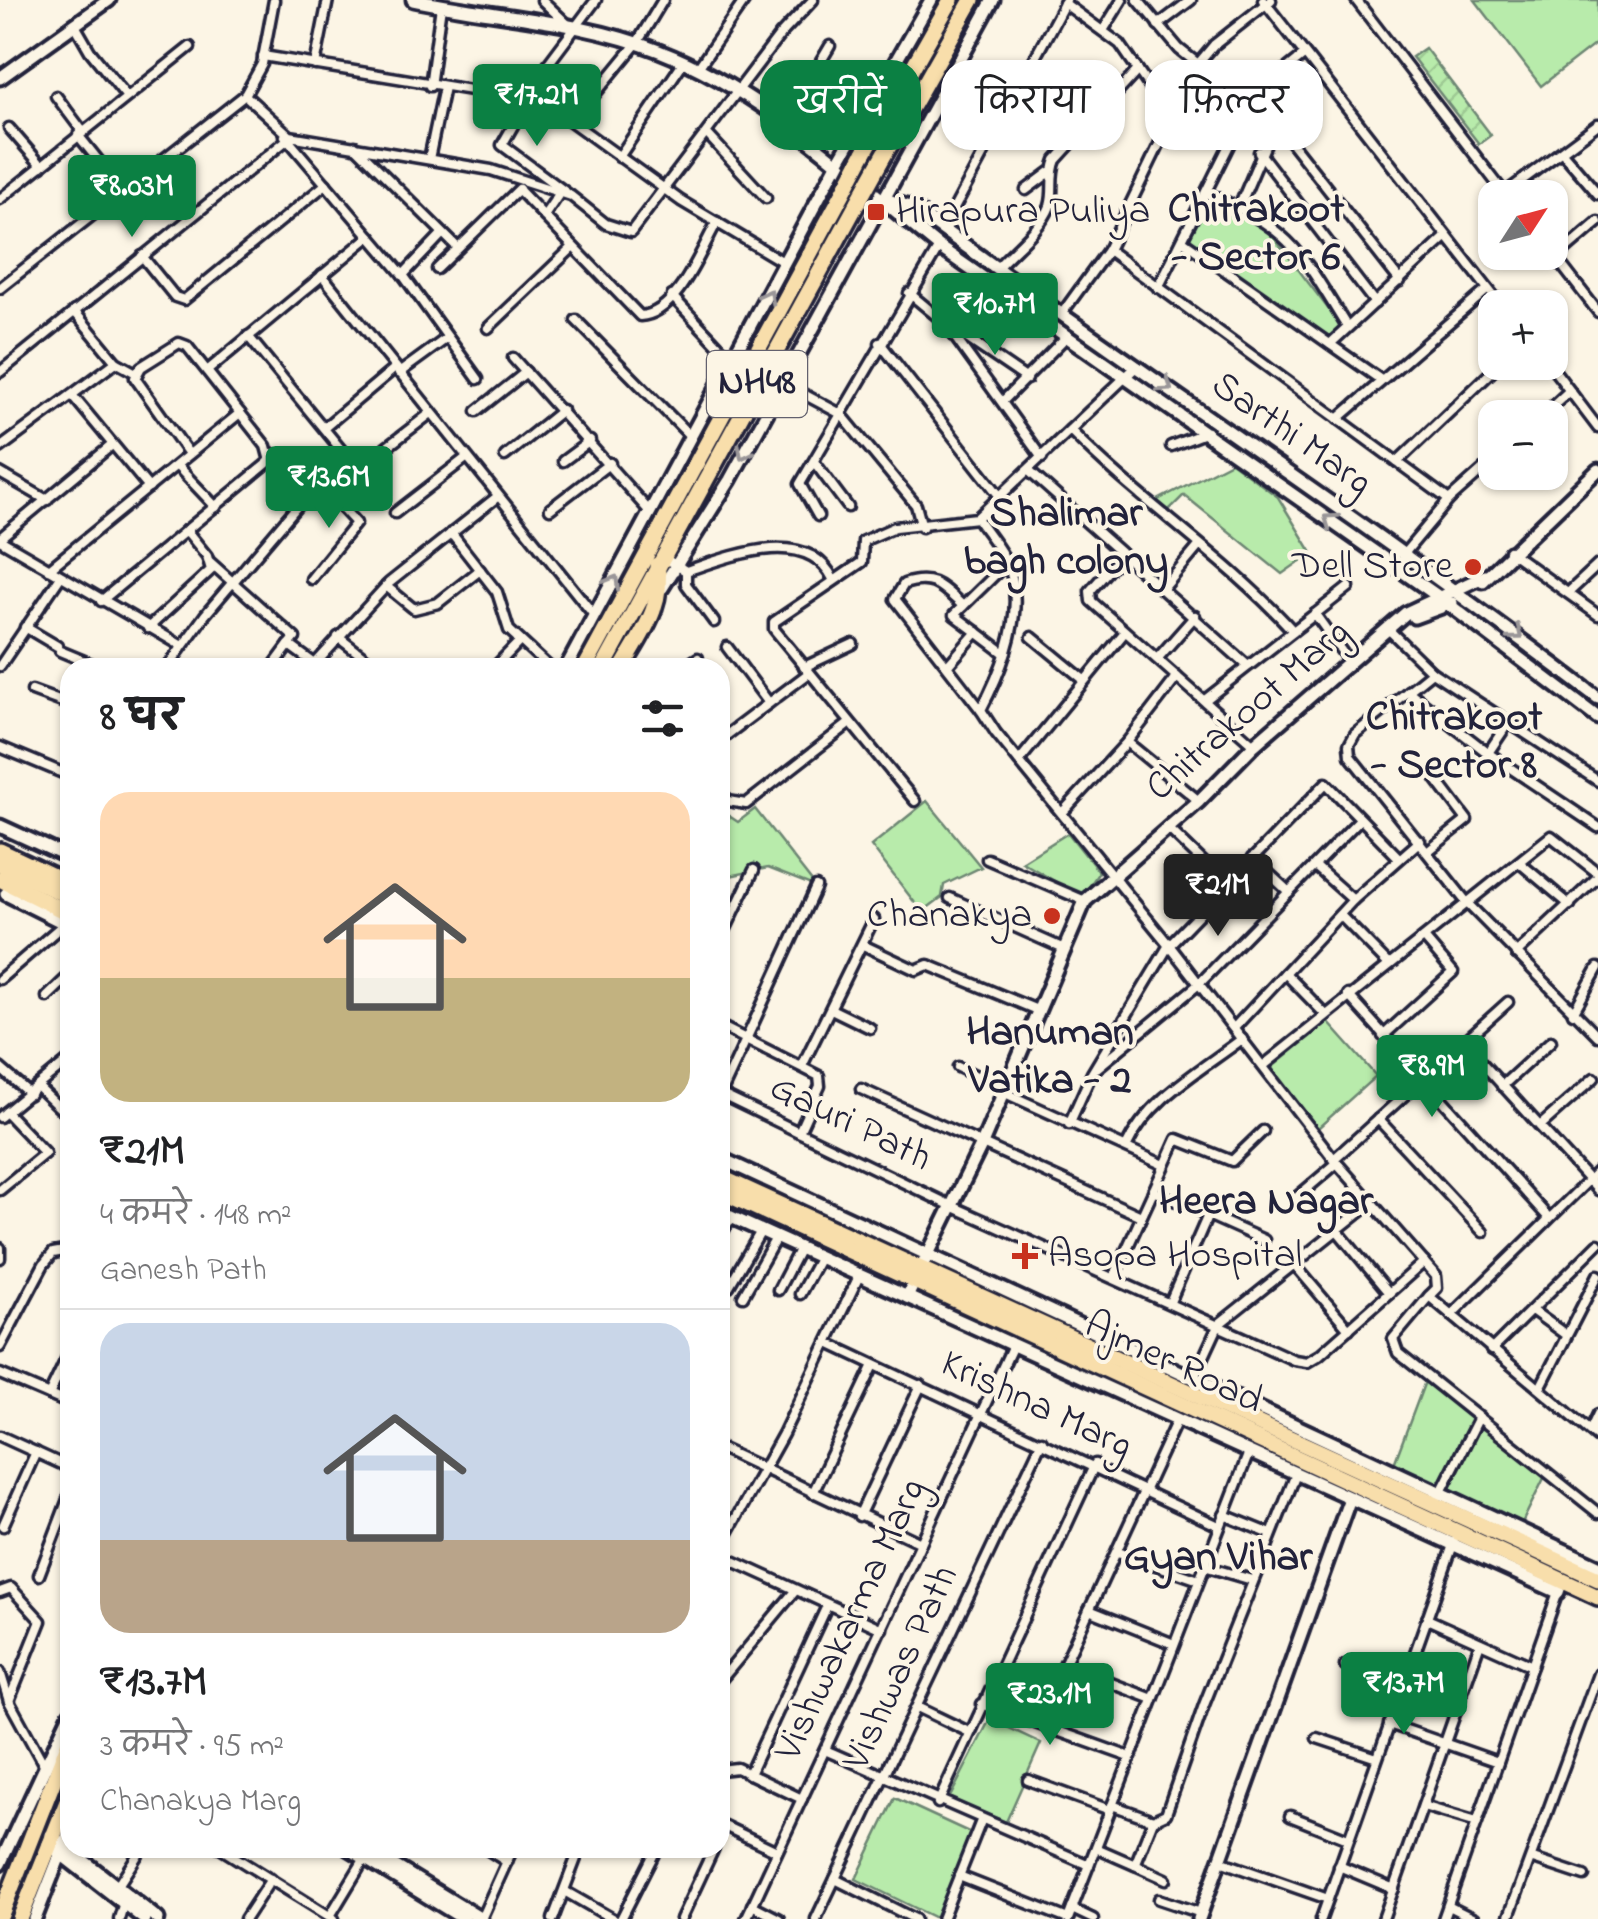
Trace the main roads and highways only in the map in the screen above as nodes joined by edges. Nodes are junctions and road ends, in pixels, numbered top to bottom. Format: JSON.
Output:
{"nodes":[{"id":1,"x":951,"y":0,"type":"edge"},
{"id":2,"x":972,"y":0,"type":"edge"},
{"id":3,"x":850,"y":198,"type":"junction"},
{"id":4,"x":659,"y":561,"type":"junction"},
{"id":5,"x":592,"y":658,"type":"edge"},
{"id":6,"x":608,"y":658,"type":"edge"},
{"id":7,"x":629,"y":658,"type":"edge"},
{"id":8,"x":0,"y":850,"type":"edge"},
{"id":9,"x":0,"y":864,"type":"edge"},
{"id":10,"x":60,"y":879,"type":"edge"},
{"id":11,"x":5,"y":890,"type":"edge"},
{"id":12,"x":60,"y":892,"type":"edge"},
{"id":13,"x":60,"y":917,"type":"edge"},
{"id":14,"x":730,"y":1183,"type":"edge"},
{"id":15,"x":730,"y":1196,"type":"edge"},
{"id":16,"x":923,"y":1270,"type":"junction"},
{"id":17,"x":1598,"y":1580,"type":"edge"},
{"id":18,"x":1598,"y":1597,"type":"edge"},
{"id":19,"x":60,"y":1755,"type":"edge"},
{"id":20,"x":60,"y":1830,"type":"edge"},
{"id":21,"x":0,"y":1917,"type":"edge"},
{"id":22,"x":20,"y":1919,"type":"edge"}],
"edges":[{"from":1,"to":3,"type":"highway","number":"NH48","bridge":true},
{"from":2,"to":3,"type":"highway","number":"NH48","bridge":true},
{"from":3,"to":4,"type":"highway","number":"NH48"},
{"from":3,"to":5,"type":"highway","number":"NH48"},
{"from":4,"to":6,"type":"highway","number":"NH48"},
{"from":4,"to":7,"type":"highway"},
{"from":8,"to":10,"type":"highway"},
{"from":9,"to":12,"type":"highway"},
{"from":11,"to":13,"type":"highway"},
{"from":14,"to":16,"type":"highway","name":"Ajmer Road"},
{"from":15,"to":16,"type":"highway","name":"Ajmer Road"},
{"from":16,"to":17,"type":"highway","name":"Ajmer Road"},
{"from":16,"to":18,"type":"highway","name":"Ajmer Road"},
{"from":19,"to":21,"type":"highway"},
{"from":20,"to":22,"type":"highway"}]}
